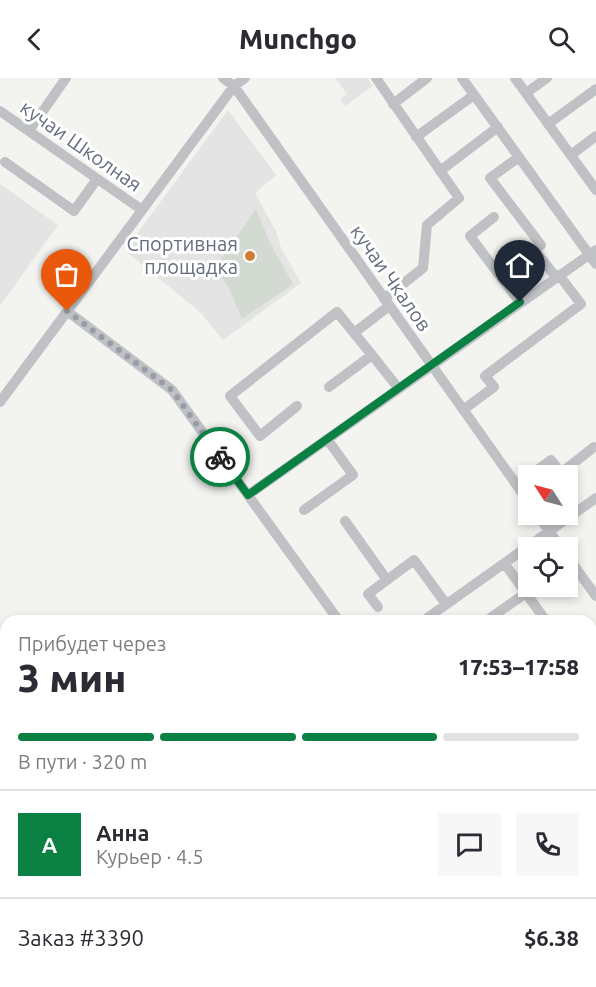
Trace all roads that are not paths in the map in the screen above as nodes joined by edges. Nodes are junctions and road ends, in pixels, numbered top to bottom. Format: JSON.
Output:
{"nodes":[{"id":1,"x":66,"y":78,"type":"edge"},
{"id":2,"x":223,"y":78,"type":"edge"},
{"id":3,"x":245,"y":78,"type":"edge"},
{"id":4,"x":376,"y":78,"type":"edge"},
{"id":5,"x":427,"y":78,"type":"edge"},
{"id":6,"x":462,"y":78,"type":"edge"},
{"id":7,"x":515,"y":78,"type":"edge"},
{"id":8,"x":547,"y":78,"type":"edge"},
{"id":9,"x":234,"y":86,"type":"junction"},
{"id":10,"x":596,"y":89,"type":"edge"},
{"id":11,"x":526,"y":93,"type":"junction"},
{"id":12,"x":474,"y":95,"type":"junction"},
{"id":13,"x":393,"y":104,"type":"junction"},
{"id":14,"x":0,"y":111,"type":"edge"},
{"id":15,"x":548,"y":124,"type":"junction"},
{"id":16,"x":498,"y":127,"type":"junction"},
{"id":17,"x":29,"y":131,"type":"junction"},
{"id":18,"x":596,"y":136,"type":"edge"},
{"id":19,"x":417,"y":137,"type":"junction"},
{"id":20,"x":571,"y":155,"type":"junction"},
{"id":21,"x":519,"y":157,"type":"junction"},
{"id":22,"x":5,"y":162,"type":"dead end"},
{"id":23,"x":440,"y":171,"type":"junction"},
{"id":24,"x":97,"y":179,"type":"junction"},
{"id":25,"x":596,"y":190,"type":"edge"},
{"id":26,"x":142,"y":210,"type":"junction"},
{"id":27,"x":494,"y":217,"type":"dead end"},
{"id":28,"x":534,"y":250,"type":"junction"},
{"id":29,"x":592,"y":252,"type":"edge"},
{"id":30,"x":596,"y":264,"type":"edge"},
{"id":31,"x":500,"y":276,"type":"junction"},
{"id":32,"x":557,"y":276,"type":"junction"},
{"id":33,"x":387,"y":302,"type":"junction"},
{"id":34,"x":520,"y":302,"type":"junction"},
{"id":35,"x":67,"y":311,"type":"junction"},
{"id":36,"x":354,"y":333,"type":"junction"},
{"id":37,"x":372,"y":355,"type":"junction"},
{"id":38,"x":431,"y":366,"type":"junction"},
{"id":39,"x":329,"y":387,"type":"dead end"},
{"id":40,"x":399,"y":389,"type":"junction"},
{"id":41,"x":0,"y":402,"type":"edge"},
{"id":42,"x":297,"y":406,"type":"dead end"},
{"id":43,"x":463,"y":410,"type":"junction"},
{"id":44,"x":327,"y":440,"type":"junction"},
{"id":45,"x":594,"y":447,"type":"dead end"},
{"id":46,"x":571,"y":465,"type":"edge"},
{"id":47,"x":517,"y":484,"type":"edge"},
{"id":48,"x":248,"y":495,"type":"junction"},
{"id":49,"x":596,"y":498,"type":"edge"},
{"id":50,"x":304,"y":510,"type":"dead end"},
{"id":51,"x":345,"y":521,"type":"dead end"},
{"id":52,"x":545,"y":525,"type":"edge"},
{"id":53,"x":549,"y":531,"type":"junction"},
{"id":54,"x":553,"y":537,"type":"edge"},
{"id":55,"x":505,"y":564,"type":"junction"},
{"id":56,"x":578,"y":571,"type":"edge"},
{"id":57,"x":387,"y":579,"type":"junction"},
{"id":58,"x":518,"y":582,"type":"edge"},
{"id":59,"x":596,"y":596,"type":"edge"},
{"id":60,"x":520,"y":597,"type":"edge"},
{"id":61,"x":529,"y":597,"type":"edge"},
{"id":62,"x":446,"y":604,"type":"junction"},
{"id":63,"x":378,"y":607,"type":"dead end"},
{"id":64,"x":335,"y":615,"type":"edge"},
{"id":65,"x":431,"y":615,"type":"edge"},
{"id":66,"x":495,"y":615,"type":"edge"},
{"id":67,"x":542,"y":615,"type":"edge"}],
"edges":[{"from":1,"to":17,"type":"street"},
{"from":2,"to":9,"type":"street","name":"кучаи Чкалов"},
{"from":3,"to":9,"type":"street"},
{"from":4,"to":13,"type":"street"},
{"from":5,"to":13,"type":"street"},
{"from":6,"to":12,"type":"street"},
{"from":7,"to":11,"type":"street"},
{"from":8,"to":11,"type":"street"},
{"from":9,"to":26,"type":"street"},
{"from":9,"to":33,"type":"street","name":"кучаи Чкалов"},
{"from":10,"to":15,"type":"street"},
{"from":11,"to":15,"type":"street"},
{"from":12,"to":16,"type":"street"},
{"from":12,"to":19,"type":"street"},
{"from":13,"to":19,"type":"street"},
{"from":14,"to":17,"type":"street","name":"кучаи Школная"},
{"from":15,"to":20,"type":"street"},
{"from":16,"to":21,"type":"street"},
{"from":16,"to":23,"type":"street"},
{"from":17,"to":24,"type":"street","name":"кучаи Школная"},
{"from":18,"to":20,"type":"street"},
{"from":19,"to":23,"type":"street"},
{"from":20,"to":25,"type":"street"},
{"from":21,"to":28,"type":"street"},
{"from":21,"to":29,"type":"street"},
{"from":22,"to":24,"type":"street"},
{"from":23,"to":33,"type":"street"},
{"from":24,"to":26,"type":"street","name":"кучаи Школная"},
{"from":26,"to":35,"type":"street"},
{"from":27,"to":31,"type":"street"},
{"from":28,"to":31,"type":"street"},
{"from":28,"to":32,"type":"street"},
{"from":29,"to":30,"type":"street"},
{"from":29,"to":32,"type":"street"},
{"from":31,"to":34,"type":"street"},
{"from":32,"to":34,"type":"street"},
{"from":32,"to":43,"type":"street"},
{"from":33,"to":36,"type":"street"},
{"from":33,"to":38,"type":"street","name":"кучаи Чкалов"},
{"from":34,"to":38,"type":"street"},
{"from":35,"to":41,"type":"street"},
{"from":35,"to":48,"type":"street"},
{"from":36,"to":37,"type":"street"},
{"from":36,"to":42,"type":"street"},
{"from":37,"to":39,"type":"street"},
{"from":37,"to":40,"type":"street"},
{"from":38,"to":40,"type":"street"},
{"from":38,"to":43,"type":"street","name":"кучаи Чкалов"},
{"from":40,"to":44,"type":"street"},
{"from":43,"to":47,"type":"street","name":"кучаи Чкалов"},
{"from":44,"to":48,"type":"street"},
{"from":44,"to":50,"type":"street"},
{"from":45,"to":46,"type":"street"},
{"from":48,"to":64,"type":"street"},
{"from":49,"to":53,"type":"street"},
{"from":51,"to":57,"type":"street"},
{"from":52,"to":53,"type":"street"},
{"from":53,"to":54,"type":"street"},
{"from":53,"to":55,"type":"street"},
{"from":55,"to":58,"type":"street"},
{"from":55,"to":62,"type":"street"},
{"from":56,"to":59,"type":"street"},
{"from":57,"to":62,"type":"street"},
{"from":57,"to":63,"type":"street"},
{"from":60,"to":66,"type":"street"},
{"from":61,"to":67,"type":"street"},
{"from":62,"to":65,"type":"street"}]}
